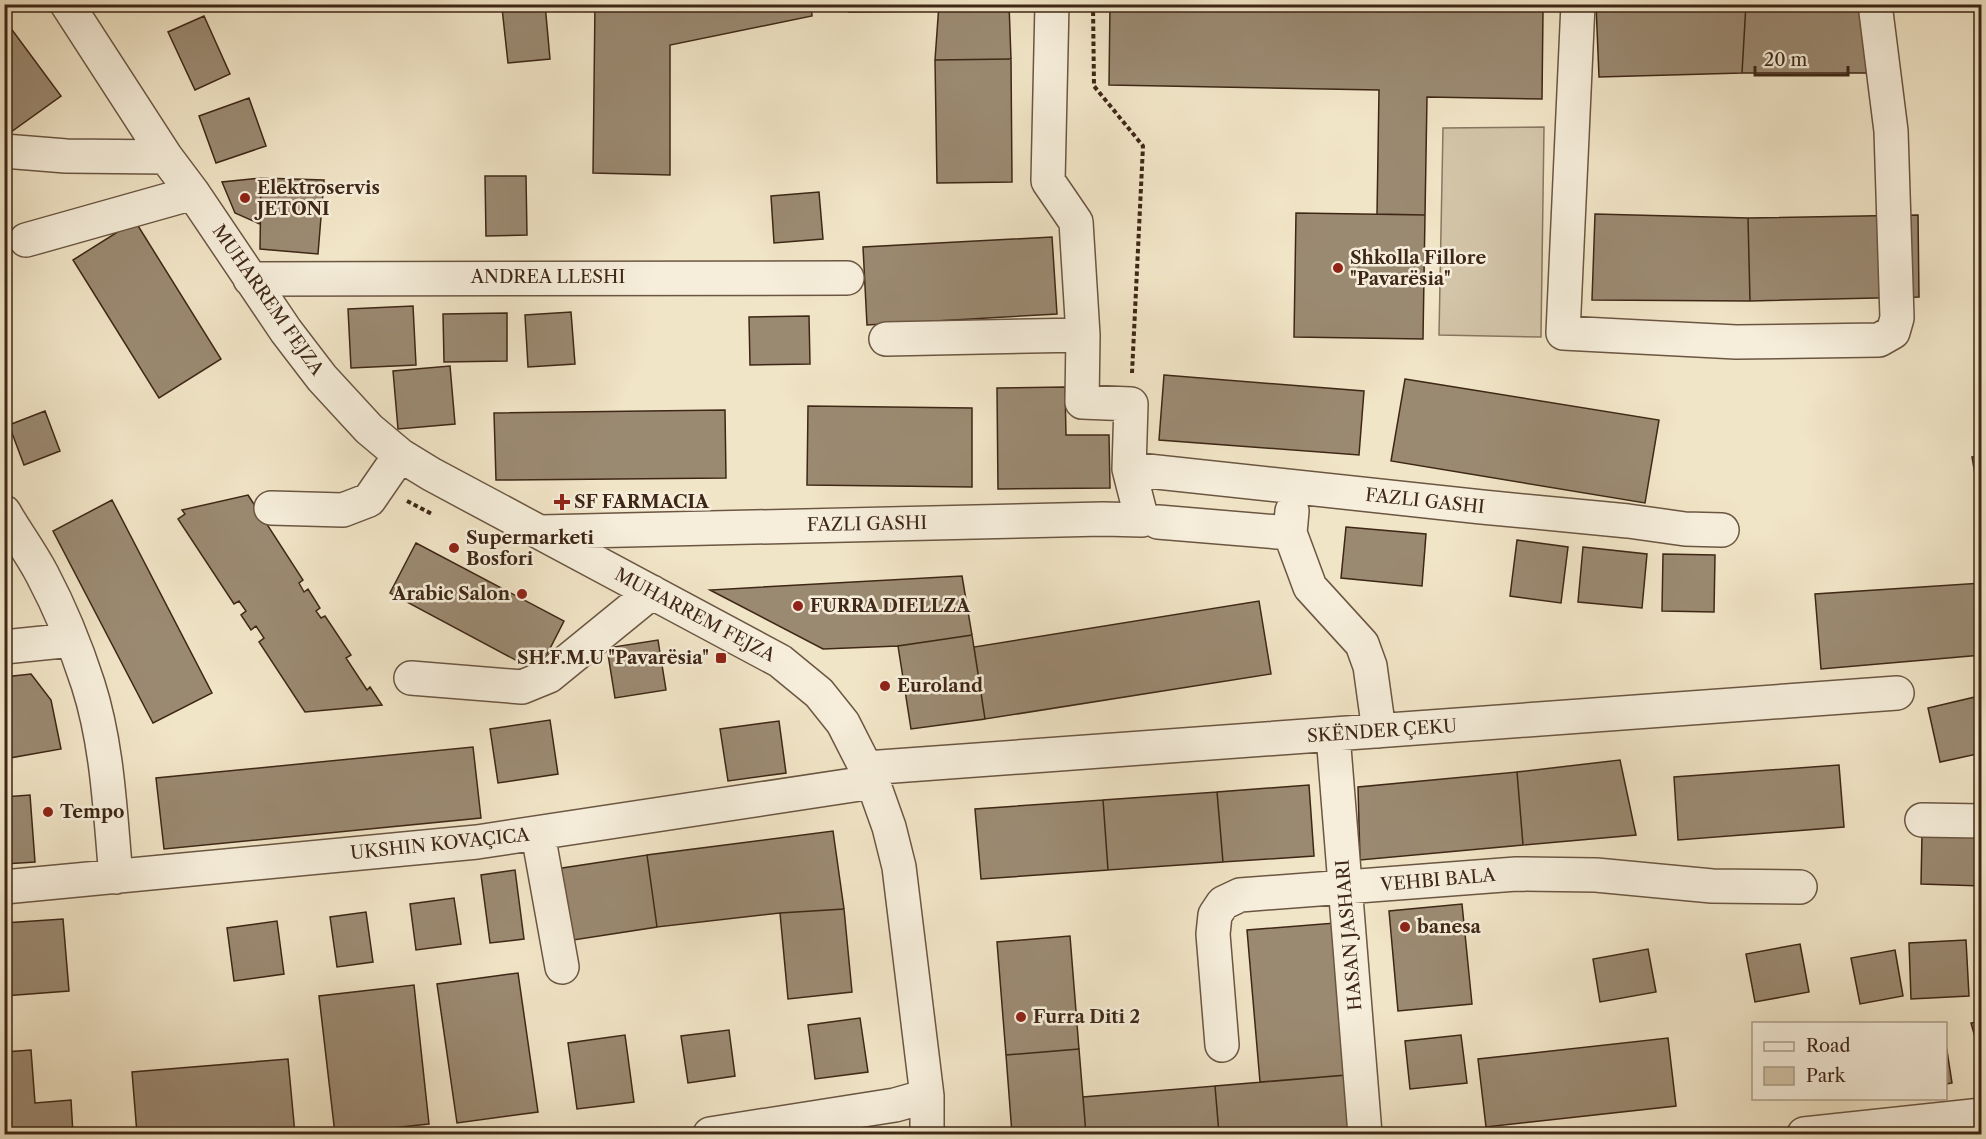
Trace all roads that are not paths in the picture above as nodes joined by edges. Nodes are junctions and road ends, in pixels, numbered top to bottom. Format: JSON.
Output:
{"nodes":[{"id":1,"x":67,"y":4,"type":"edge"},
{"id":2,"x":1052,"y":4,"type":"edge"},
{"id":3,"x":1578,"y":4,"type":"edge"},
{"id":4,"x":1875,"y":4,"type":"edge"},
{"id":5,"x":4,"y":151,"type":"edge"},
{"id":6,"x":166,"y":156,"type":"junction"},
{"id":7,"x":193,"y":193,"type":"junction"},
{"id":8,"x":26,"y":240,"type":"dead end"},
{"id":9,"x":847,"y":278,"type":"dead end"},
{"id":10,"x":250,"y":279,"type":"junction"},
{"id":11,"x":1083,"y":335,"type":"junction"},
{"id":12,"x":886,"y":339,"type":"dead end"},
{"id":13,"x":400,"y":456,"type":"junction"},
{"id":14,"x":1129,"y":469,"type":"junction"},
{"id":15,"x":1295,"y":487,"type":"junction"},
{"id":16,"x":271,"y":508,"type":"dead end"},
{"id":17,"x":4,"y":512,"type":"edge"},
{"id":18,"x":1158,"y":522,"type":"dead end"},
{"id":19,"x":1722,"y":530,"type":"dead end"},
{"id":20,"x":540,"y":532,"type":"junction"},
{"id":21,"x":1290,"y":533,"type":"junction"},
{"id":22,"x":652,"y":592,"type":"junction"},
{"id":23,"x":72,"y":640,"type":"junction"},
{"id":24,"x":4,"y":647,"type":"edge"},
{"id":25,"x":411,"y":678,"type":"dead end"},
{"id":26,"x":1897,"y":693,"type":"dead end"},
{"id":27,"x":1379,"y":731,"type":"junction"},
{"id":28,"x":1333,"y":735,"type":"junction"},
{"id":29,"x":870,"y":775,"type":"junction"},
{"id":30,"x":1922,"y":820,"type":"dead end"},
{"id":31,"x":1982,"y":821,"type":"edge"},
{"id":32,"x":538,"y":834,"type":"junction"},
{"id":33,"x":116,"y":877,"type":"junction"},
{"id":34,"x":4,"y":887,"type":"edge"},
{"id":35,"x":1800,"y":887,"type":"dead end"},
{"id":36,"x":1345,"y":888,"type":"junction"},
{"id":37,"x":562,"y":967,"type":"dead end"},
{"id":38,"x":1222,"y":1045,"type":"dead end"},
{"id":39,"x":927,"y":1096,"type":"junction"},
{"id":40,"x":1982,"y":1115,"type":"edge"},
{"id":41,"x":710,"y":1134,"type":"edge"},
{"id":42,"x":927,"y":1134,"type":"edge"},
{"id":43,"x":1365,"y":1134,"type":"edge"},
{"id":44,"x":1804,"y":1134,"type":"edge"}],
"edges":[{"from":1,"to":6,"type":"street","name":"MUHARREM FEJZA"},
{"from":2,"to":11,"type":"street"},
{"from":3,"to":4,"type":"street"},
{"from":5,"to":6,"type":"street"},
{"from":6,"to":7,"type":"street","name":"MUHARREM FEJZA"},
{"from":7,"to":8,"type":"street"},
{"from":7,"to":10,"type":"street","name":"MUHARREM FEJZA"},
{"from":9,"to":10,"type":"street","name":"ANDREA LLESHI"},
{"from":10,"to":13,"type":"street","name":"MUHARREM FEJZA"},
{"from":11,"to":12,"type":"street"},
{"from":11,"to":14,"type":"street","name":"FAZLI GASHI"},
{"from":13,"to":16,"type":"street"},
{"from":13,"to":20,"type":"street","name":"MUHARREM FEJZA"},
{"from":14,"to":15,"type":"street","name":"FAZLI GASHI"},
{"from":14,"to":20,"type":"street","name":"FAZLI GASHI"},
{"from":15,"to":19,"type":"street","name":"FAZLI GASHI"},
{"from":15,"to":21,"type":"street"},
{"from":17,"to":23,"type":"street"},
{"from":18,"to":21,"type":"street"},
{"from":20,"to":22,"type":"street","name":"MUHARREM FEJZA"},
{"from":21,"to":27,"type":"street"},
{"from":22,"to":25,"type":"street"},
{"from":22,"to":29,"type":"street","name":"MUHARREM FEJZA"},
{"from":23,"to":24,"type":"street"},
{"from":23,"to":33,"type":"street"},
{"from":26,"to":27,"type":"street","name":"SKËNDER ÇEKU"},
{"from":27,"to":28,"type":"street","name":"SKËNDER ÇEKU"},
{"from":28,"to":29,"type":"street","name":"SKËNDER ÇEKU"},
{"from":28,"to":36,"type":"street","name":"HASAN JASHARI"},
{"from":29,"to":32,"type":"street","name":"UKSHIN KOVAÇICA"},
{"from":29,"to":39,"type":"street","name":"MUHARREM FEJZA"},
{"from":30,"to":31,"type":"street"},
{"from":32,"to":33,"type":"street","name":"UKSHIN KOVAÇICA"},
{"from":32,"to":37,"type":"street"},
{"from":33,"to":34,"type":"street","name":"UKSHIN KOVAÇICA"},
{"from":35,"to":36,"type":"street","name":"VEHBI BALA"},
{"from":36,"to":38,"type":"street","name":"VEHBI BALA"},
{"from":36,"to":43,"type":"street","name":"HASAN JASHARI"},
{"from":39,"to":41,"type":"street"},
{"from":39,"to":42,"type":"street","name":"MUHARREM FEJZA"},
{"from":40,"to":44,"type":"street"}]}
